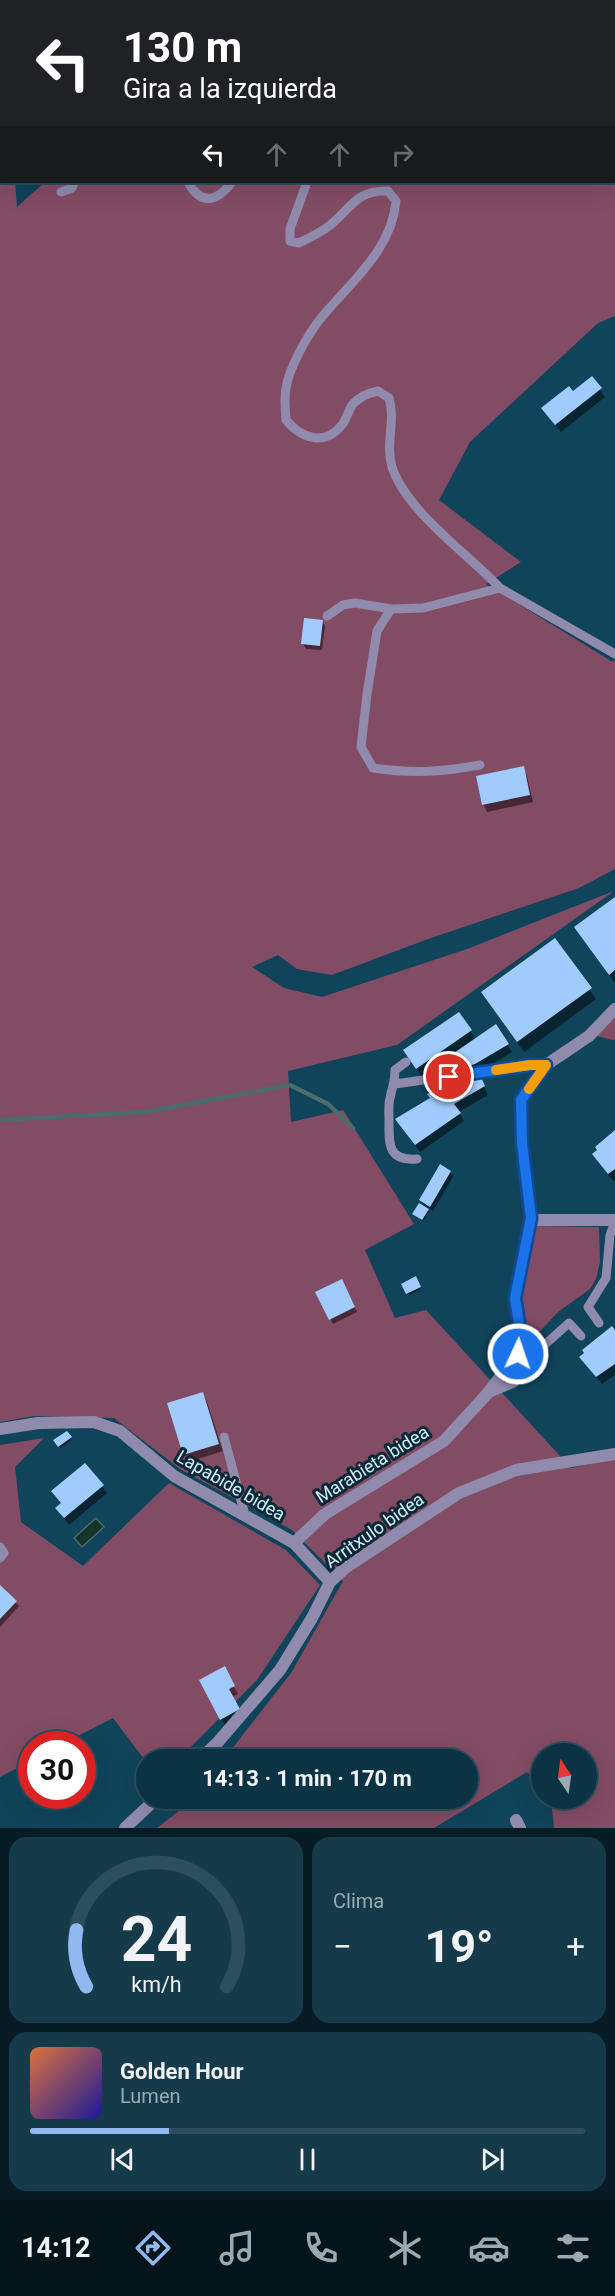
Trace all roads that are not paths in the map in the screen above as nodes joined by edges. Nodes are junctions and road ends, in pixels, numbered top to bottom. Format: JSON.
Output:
{"nodes":[{"id":1,"x":74,"y":183,"type":"edge"},
{"id":2,"x":189,"y":183,"type":"edge"},
{"id":3,"x":231,"y":183,"type":"edge"},
{"id":4,"x":307,"y":183,"type":"edge"},
{"id":5,"x":61,"y":192,"type":"dead end"},
{"id":6,"x":500,"y":588,"type":"junction"},
{"id":7,"x":392,"y":609,"type":"junction"},
{"id":8,"x":327,"y":616,"type":"dead end"},
{"id":9,"x":615,"y":654,"type":"edge"},
{"id":10,"x":480,"y":765,"type":"dead end"},
{"id":11,"x":615,"y":1009,"type":"edge"},
{"id":12,"x":406,"y":1062,"type":"dead end"},
{"id":13,"x":546,"y":1065,"type":"junction"},
{"id":14,"x":395,"y":1084,"type":"junction"},
{"id":15,"x":417,"y":1158,"type":"dead end"},
{"id":16,"x":531,"y":1218,"type":"junction"},
{"id":17,"x":615,"y":1221,"type":"edge"},
{"id":18,"x":599,"y":1323,"type":"dead end"},
{"id":19,"x":581,"y":1336,"type":"dead end"},
{"id":20,"x":488,"y":1394,"type":"junction"},
{"id":21,"x":0,"y":1430,"type":"edge"},
{"id":22,"x":224,"y":1437,"type":"dead end"},
{"id":23,"x":615,"y":1454,"type":"edge"},
{"id":24,"x":245,"y":1515,"type":"junction"},
{"id":25,"x":294,"y":1543,"type":"junction"},
{"id":26,"x":0,"y":1547,"type":"edge"},
{"id":27,"x":0,"y":1558,"type":"edge"},
{"id":28,"x":330,"y":1582,"type":"junction"},
{"id":29,"x":211,"y":1749,"type":"edge"},
{"id":30,"x":145,"y":1809,"type":"edge"},
{"id":31,"x":125,"y":1828,"type":"edge"}],
"edges":[{"from":1,"to":5,"type":"lane"},
{"from":2,"to":3,"type":"lane"},
{"from":4,"to":6,"type":"lane"},
{"from":6,"to":7,"type":"lane"},
{"from":6,"to":9,"type":"lane"},
{"from":7,"to":8,"type":"lane"},
{"from":7,"to":10,"type":"lane"},
{"from":11,"to":13,"type":"street","name":"Marabieta bidea"},
{"from":12,"to":14,"type":"lane"},
{"from":13,"to":14,"type":"lane"},
{"from":13,"to":16,"type":"street","name":"Marabieta bidea"},
{"from":14,"to":15,"type":"lane"},
{"from":16,"to":17,"type":"street"},
{"from":16,"to":20,"type":"street","name":"Marabieta bidea"},
{"from":17,"to":18,"type":"lane"},
{"from":19,"to":20,"type":"lane"},
{"from":20,"to":25,"type":"street","name":"Marabieta bidea"},
{"from":21,"to":24,"type":"street","name":"Lapabide bidea"},
{"from":22,"to":24,"type":"lane"},
{"from":23,"to":28,"type":"street","name":"Arritxulo bidea"},
{"from":24,"to":25,"type":"street","name":"Lapabide bidea"},
{"from":25,"to":28,"type":"street","name":"Lapabide bidea"},
{"from":26,"to":27,"type":"lane"},
{"from":28,"to":29,"type":"street","name":"Arritxulo bidea"},
{"from":30,"to":31,"type":"street"}]}
